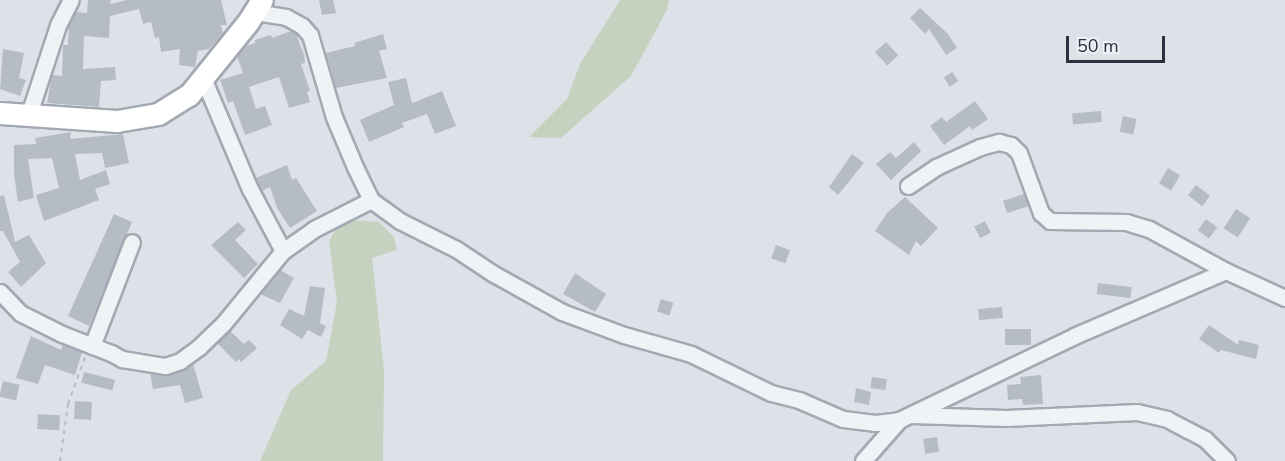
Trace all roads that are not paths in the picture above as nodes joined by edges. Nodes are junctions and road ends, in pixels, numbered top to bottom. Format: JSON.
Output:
{"nodes":[{"id":1,"x":71,"y":0,"type":"edge"},
{"id":2,"x":259,"y":6,"type":"edge"},
{"id":3,"x":203,"y":78,"type":"junction"},
{"id":4,"x":0,"y":113,"type":"edge"},
{"id":5,"x":28,"y":117,"type":"junction"},
{"id":6,"x":908,"y":186,"type":"dead end"},
{"id":7,"x":371,"y":200,"type":"junction"},
{"id":8,"x":132,"y":242,"type":"dead end"},
{"id":9,"x":284,"y":251,"type":"junction"},
{"id":10,"x":1226,"y":271,"type":"junction"},
{"id":11,"x":0,"y":292,"type":"edge"},
{"id":12,"x":1285,"y":298,"type":"edge"},
{"id":13,"x":92,"y":346,"type":"junction"},
{"id":14,"x":904,"y":418,"type":"junction"},
{"id":15,"x":863,"y":461,"type":"edge"},
{"id":16,"x":1227,"y":461,"type":"edge"}],
"edges":[{"from":1,"to":5,"type":"street"},
{"from":2,"to":3,"type":"street"},
{"from":2,"to":7,"type":"street"},
{"from":3,"to":5,"type":"street"},
{"from":3,"to":9,"type":"street"},
{"from":4,"to":5,"type":"street"},
{"from":6,"to":10,"type":"street"},
{"from":7,"to":9,"type":"street"},
{"from":7,"to":14,"type":"street"},
{"from":8,"to":13,"type":"street"},
{"from":9,"to":13,"type":"street"},
{"from":10,"to":12,"type":"street"},
{"from":10,"to":14,"type":"street"},
{"from":11,"to":13,"type":"street"},
{"from":14,"to":15,"type":"street"},
{"from":14,"to":16,"type":"street"}]}
